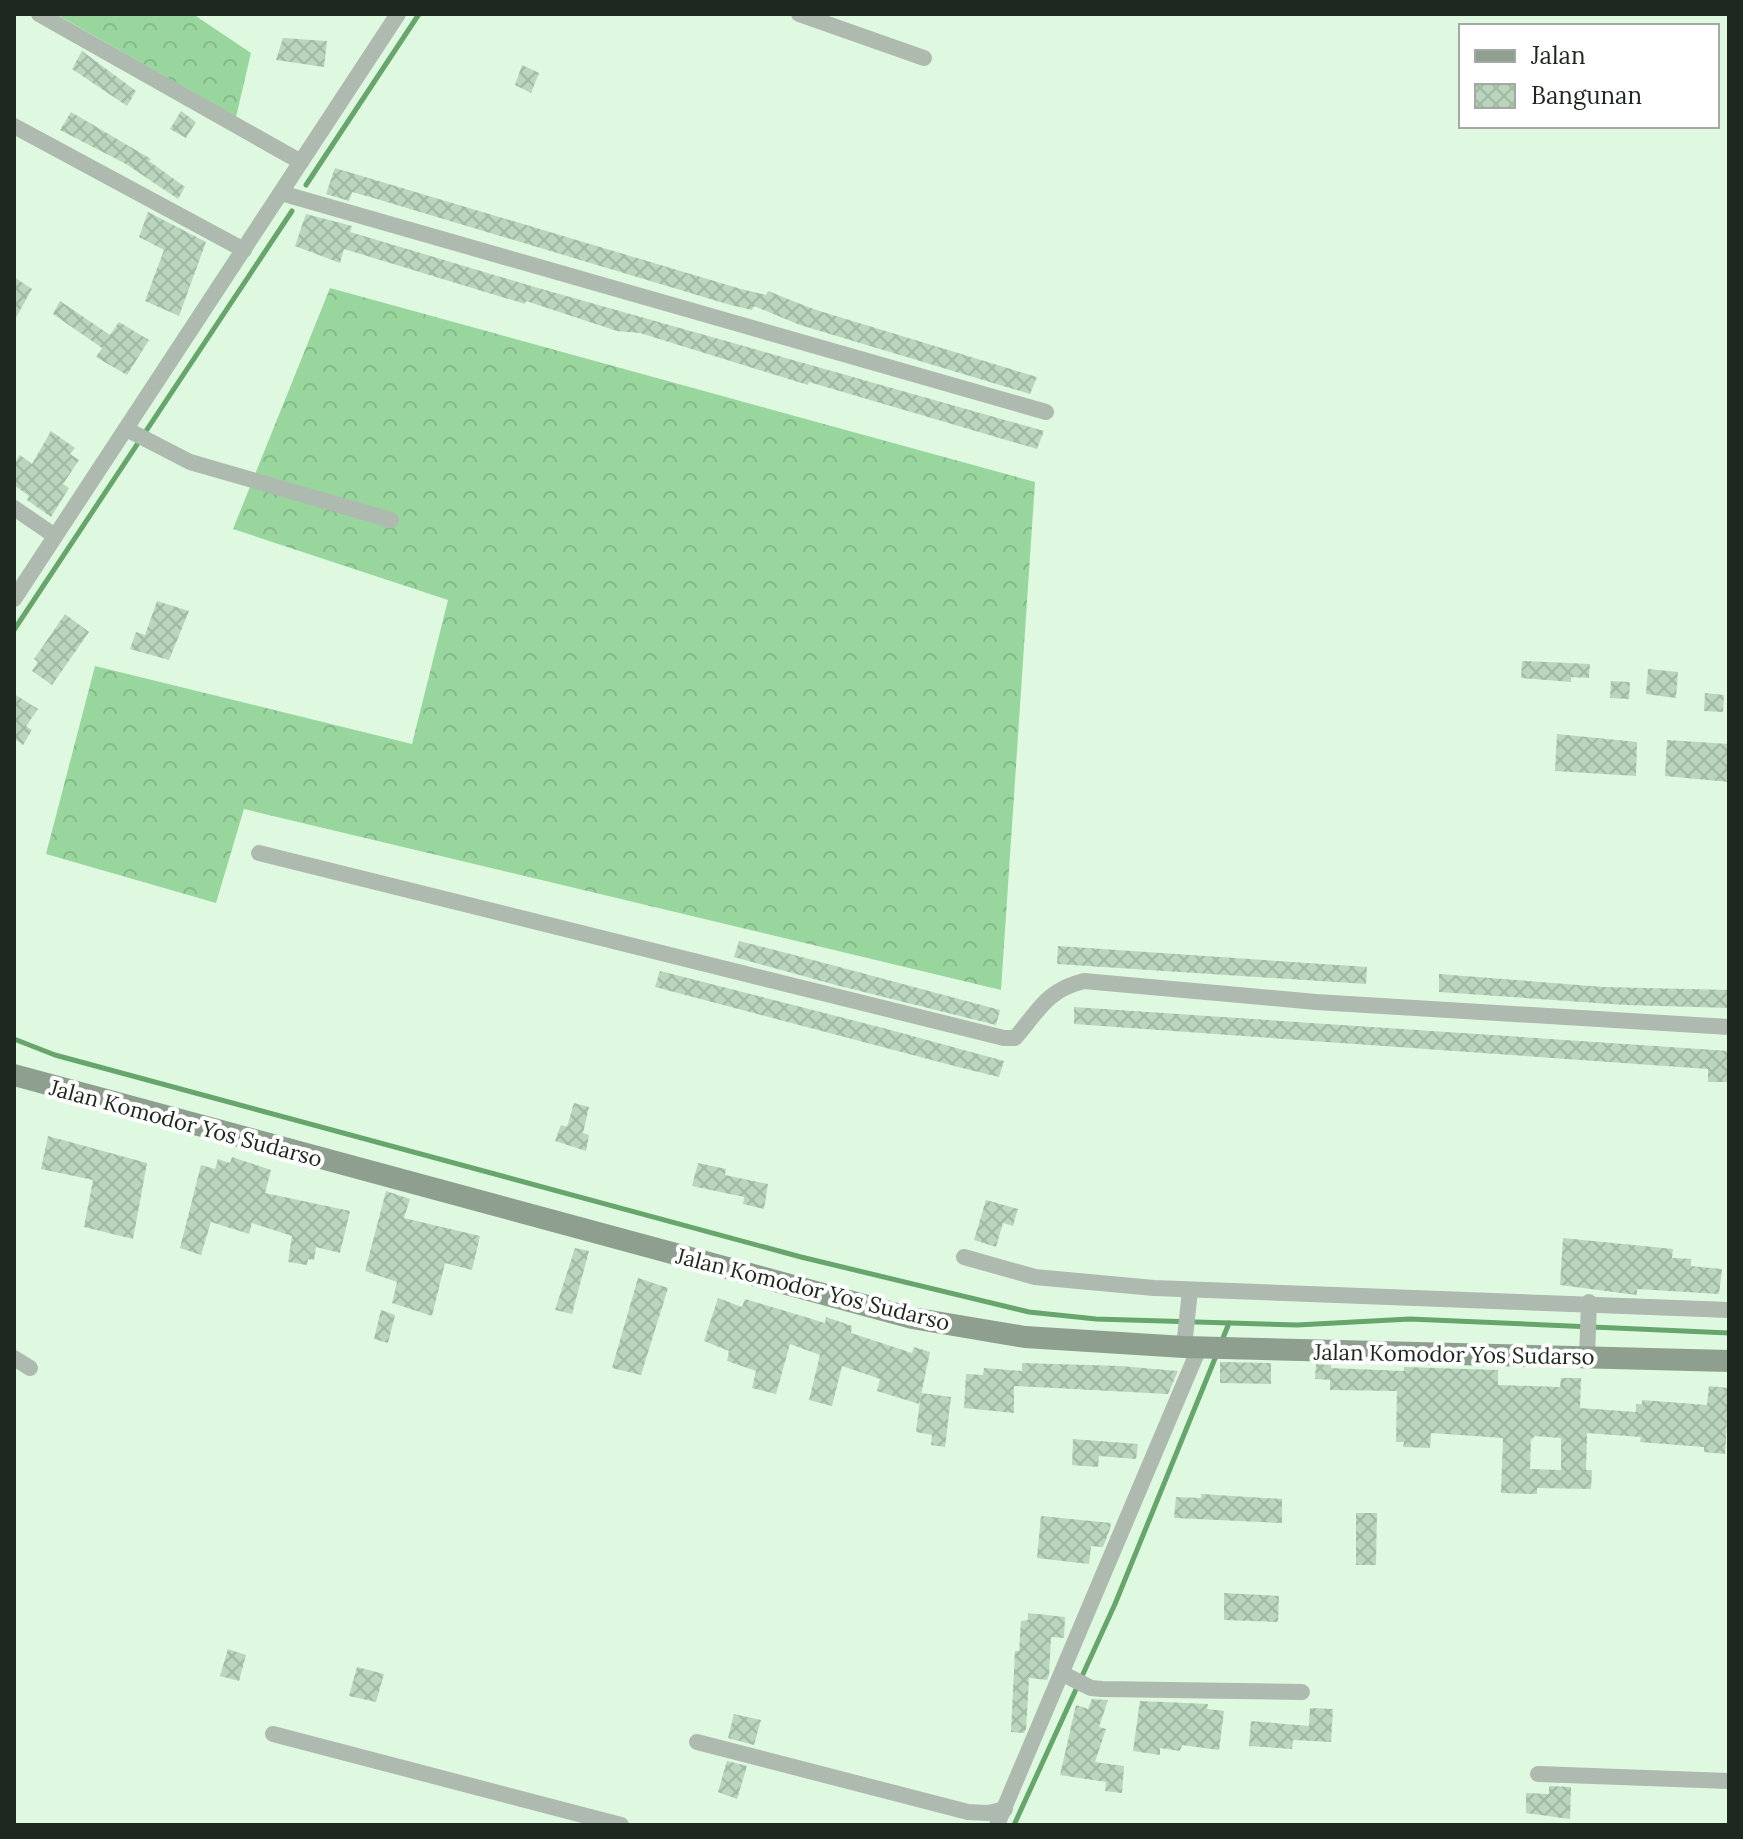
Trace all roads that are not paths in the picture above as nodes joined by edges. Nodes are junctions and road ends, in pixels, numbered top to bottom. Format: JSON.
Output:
{"nodes":[{"id":1,"x":39,"y":14,"type":"edge"},
{"id":2,"x":398,"y":14,"type":"edge"},
{"id":3,"x":799,"y":14,"type":"edge"},
{"id":4,"x":924,"y":58,"type":"dead end"},
{"id":5,"x":14,"y":126,"type":"edge"},
{"id":6,"x":301,"y":162,"type":"junction"},
{"id":7,"x":281,"y":193,"type":"junction"},
{"id":8,"x":244,"y":250,"type":"junction"},
{"id":9,"x":1046,"y":412,"type":"dead end"},
{"id":10,"x":128,"y":431,"type":"junction"},
{"id":11,"x":14,"y":508,"type":"edge"},
{"id":12,"x":391,"y":520,"type":"dead end"},
{"id":13,"x":55,"y":536,"type":"junction"},
{"id":14,"x":14,"y":599,"type":"edge"},
{"id":15,"x":259,"y":853,"type":"dead end"},
{"id":16,"x":1729,"y":1027,"type":"edge"},
{"id":17,"x":14,"y":1075,"type":"edge"},
{"id":18,"x":964,"y":1257,"type":"dead end"},
{"id":19,"x":1190,"y":1296,"type":"junction"},
{"id":20,"x":1589,"y":1306,"type":"junction"},
{"id":21,"x":1729,"y":1310,"type":"edge"},
{"id":22,"x":1195,"y":1344,"type":"junction"},
{"id":23,"x":1587,"y":1346,"type":"junction"},
{"id":24,"x":14,"y":1358,"type":"edge"},
{"id":25,"x":1729,"y":1361,"type":"edge"},
{"id":26,"x":30,"y":1368,"type":"dead end"},
{"id":27,"x":1067,"y":1676,"type":"junction"},
{"id":28,"x":1302,"y":1692,"type":"dead end"},
{"id":29,"x":273,"y":1734,"type":"dead end"},
{"id":30,"x":697,"y":1742,"type":"dead end"},
{"id":31,"x":1538,"y":1774,"type":"dead end"},
{"id":32,"x":1729,"y":1781,"type":"edge"},
{"id":33,"x":1005,"y":1809,"type":"junction"},
{"id":34,"x":621,"y":1825,"type":"edge"},
{"id":35,"x":997,"y":1825,"type":"edge"}],
"edges":[{"from":1,"to":6,"type":"street"},
{"from":2,"to":6,"type":"street"},
{"from":3,"to":4,"type":"street"},
{"from":5,"to":8,"type":"street"},
{"from":6,"to":7,"type":"street"},
{"from":7,"to":8,"type":"street"},
{"from":7,"to":9,"type":"street"},
{"from":8,"to":10,"type":"street"},
{"from":10,"to":12,"type":"street"},
{"from":10,"to":13,"type":"street"},
{"from":11,"to":13,"type":"street"},
{"from":13,"to":14,"type":"street"},
{"from":15,"to":16,"type":"street"},
{"from":17,"to":22,"type":"street","name":"Jalan Komodor Yos Sudarso"},
{"from":18,"to":19,"type":"street"},
{"from":19,"to":20,"type":"street"},
{"from":19,"to":22,"type":"street"},
{"from":20,"to":21,"type":"street"},
{"from":20,"to":23,"type":"street"},
{"from":22,"to":23,"type":"street","name":"Jalan Komodor Yos Sudarso"},
{"from":22,"to":27,"type":"street"},
{"from":23,"to":25,"type":"street","name":"Jalan Komodor Yos Sudarso"},
{"from":24,"to":26,"type":"street"},
{"from":27,"to":28,"type":"street"},
{"from":27,"to":33,"type":"street"},
{"from":29,"to":34,"type":"street"},
{"from":30,"to":33,"type":"street"},
{"from":31,"to":32,"type":"street"},
{"from":33,"to":35,"type":"street"}]}
